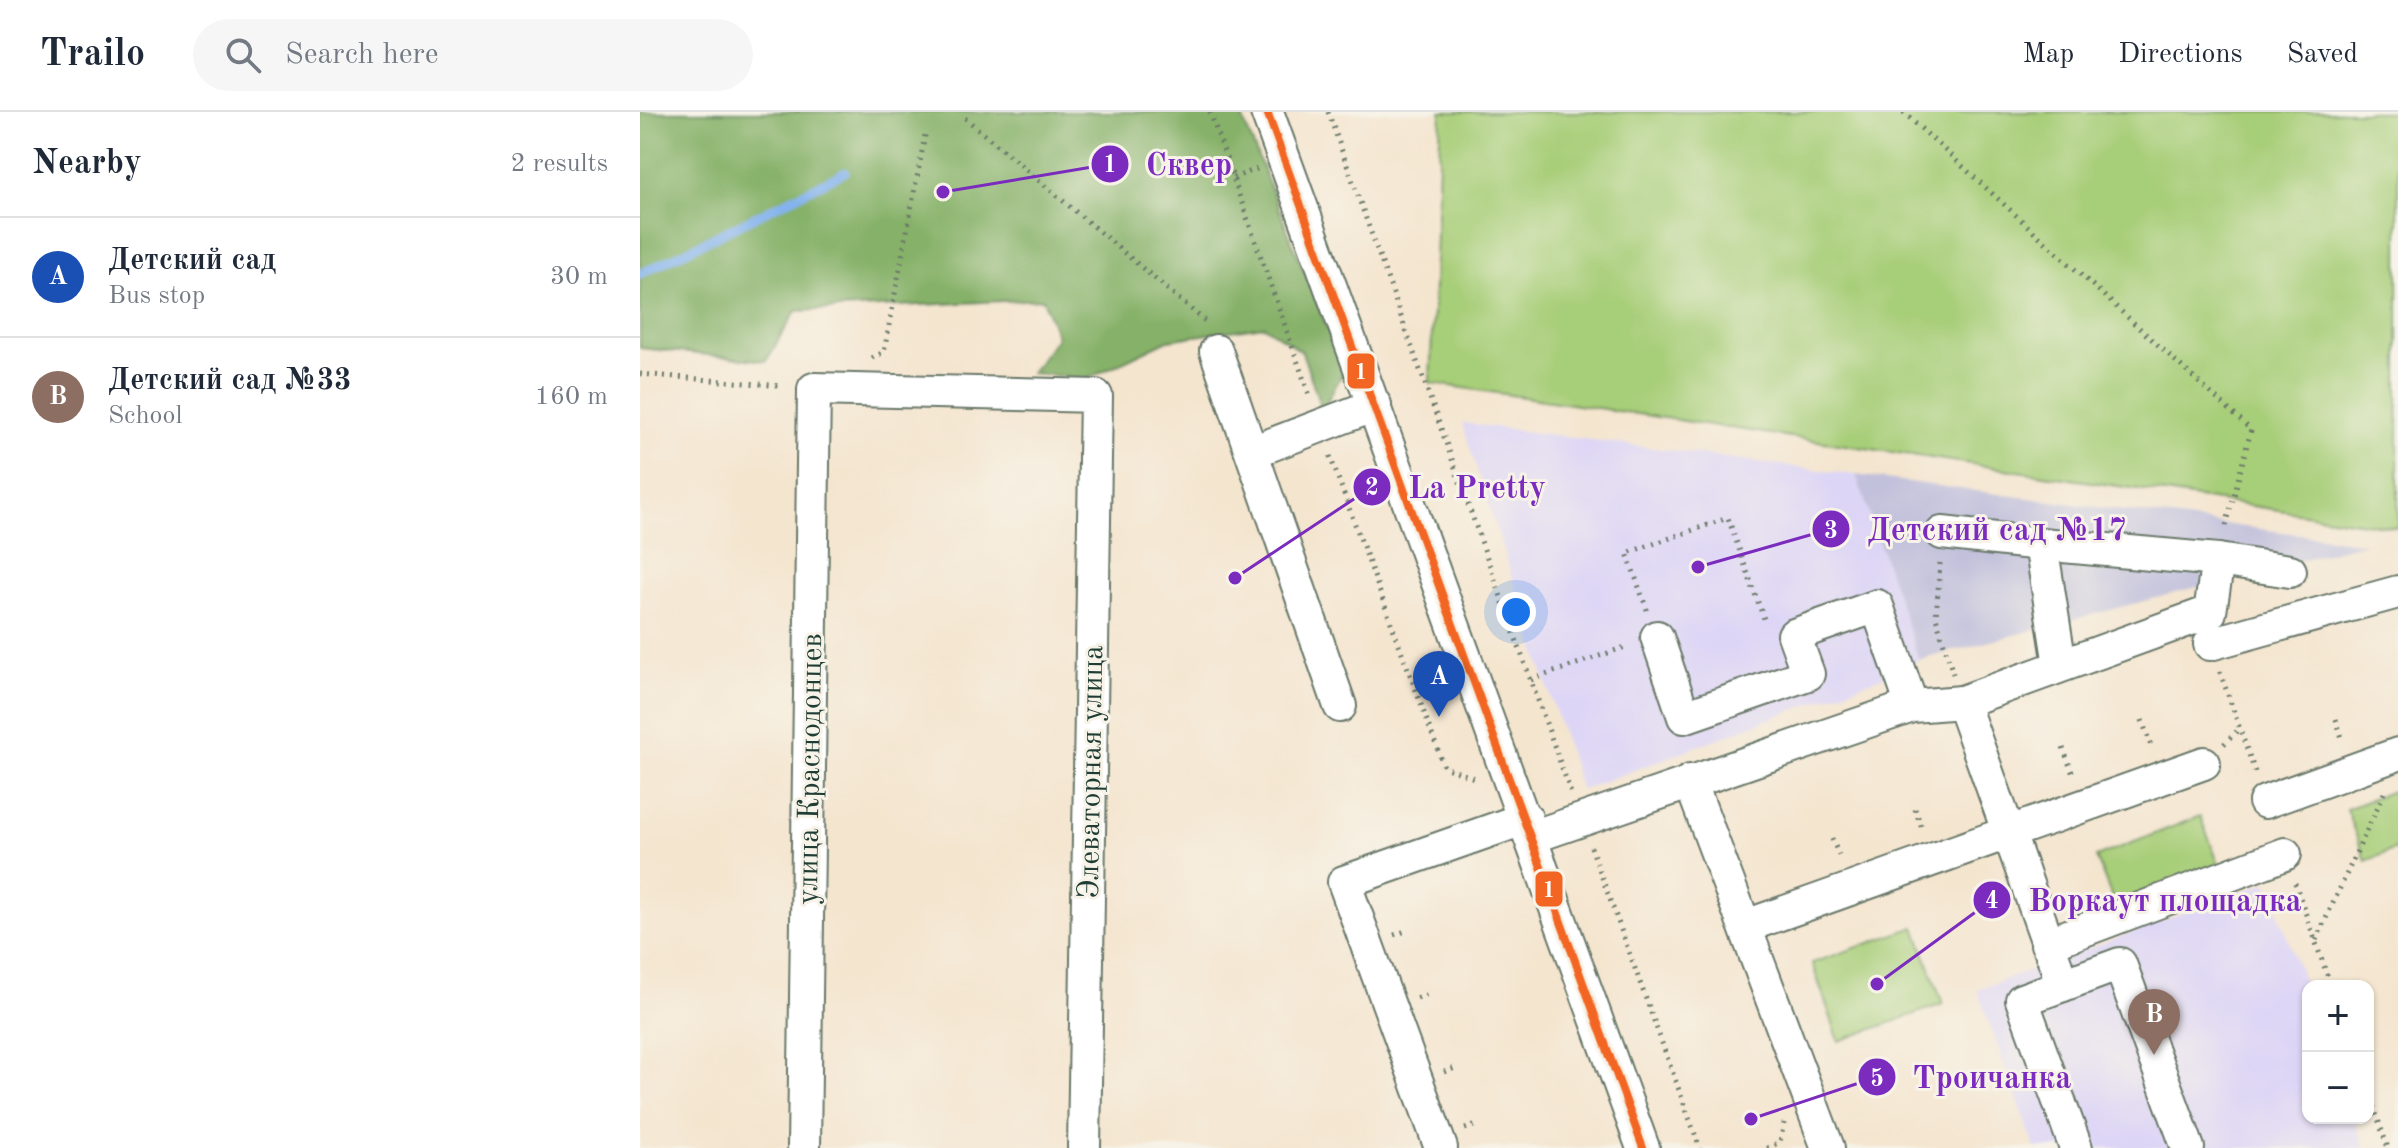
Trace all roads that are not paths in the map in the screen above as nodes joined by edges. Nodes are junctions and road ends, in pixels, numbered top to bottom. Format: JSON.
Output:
{"nodes":[{"id":1,"x":1267,"y":112,"type":"edge"},
{"id":2,"x":1216,"y":351,"type":"road end"},
{"id":3,"x":1096,"y":396,"type":"joint"},
{"id":4,"x":1375,"y":405,"type":"junction"},
{"id":5,"x":1252,"y":452,"type":"junction"},
{"id":6,"x":1942,"y":533,"type":"road end"},
{"id":7,"x":2041,"y":544,"type":"junction"},
{"id":8,"x":2218,"y":560,"type":"junction"},
{"id":9,"x":2290,"y":571,"type":"dead end"},
{"id":10,"x":2398,"y":592,"type":"edge"},
{"id":11,"x":1657,"y":637,"type":"road end"},
{"id":12,"x":2210,"y":644,"type":"dead end"},
{"id":13,"x":2060,"y":665,"type":"junction"},
{"id":14,"x":1962,"y":702,"type":"junction"},
{"id":15,"x":1340,"y":706,"type":"dead end"},
{"id":16,"x":1912,"y":706,"type":"junction"},
{"id":17,"x":2398,"y":754,"type":"edge"},
{"id":18,"x":2204,"y":763,"type":"dead end"},
{"id":19,"x":1690,"y":781,"type":"junction"},
{"id":20,"x":2265,"y":802,"type":"dead end"},
{"id":21,"x":1525,"y":817,"type":"junction"},
{"id":22,"x":2009,"y":833,"type":"junction"},
{"id":23,"x":2285,"y":854,"type":"dead end"},
{"id":24,"x":1746,"y":926,"type":"junction"},
{"id":25,"x":2047,"y":944,"type":"junction"},
{"id":26,"x":2063,"y":985,"type":"junction"},
{"id":27,"x":804,"y":1148,"type":"edge"},
{"id":28,"x":1084,"y":1148,"type":"edge"},
{"id":29,"x":1441,"y":1148,"type":"edge"},
{"id":30,"x":1643,"y":1148,"type":"edge"},
{"id":31,"x":1828,"y":1148,"type":"edge"},
{"id":32,"x":2076,"y":1148,"type":"edge"},
{"id":33,"x":2188,"y":1148,"type":"edge"}],
"edges":[{"from":1,"to":4,"type":"street"},
{"from":2,"to":5,"type":"street"},
{"from":3,"to":27,"type":"street","name":"улица Краснодонцев"},
{"from":3,"to":28,"type":"street","name":"Элеваторная улица"},
{"from":4,"to":5,"type":"street"},
{"from":4,"to":21,"type":"street"},
{"from":5,"to":15,"type":"street"},
{"from":6,"to":7,"type":"street"},
{"from":7,"to":8,"type":"street"},
{"from":7,"to":13,"type":"street"},
{"from":8,"to":9,"type":"street"},
{"from":8,"to":13,"type":"street"},
{"from":10,"to":12,"type":"street"},
{"from":11,"to":16,"type":"street"},
{"from":13,"to":14,"type":"street"},
{"from":14,"to":16,"type":"street"},
{"from":14,"to":22,"type":"street"},
{"from":16,"to":19,"type":"street"},
{"from":17,"to":20,"type":"street"},
{"from":18,"to":22,"type":"street"},
{"from":19,"to":21,"type":"street"},
{"from":19,"to":24,"type":"street"},
{"from":21,"to":29,"type":"street"},
{"from":21,"to":30,"type":"street"},
{"from":22,"to":24,"type":"street"},
{"from":22,"to":25,"type":"street"},
{"from":23,"to":25,"type":"street"},
{"from":24,"to":31,"type":"street"},
{"from":25,"to":26,"type":"street"},
{"from":26,"to":32,"type":"street"},
{"from":26,"to":33,"type":"street"}]}
